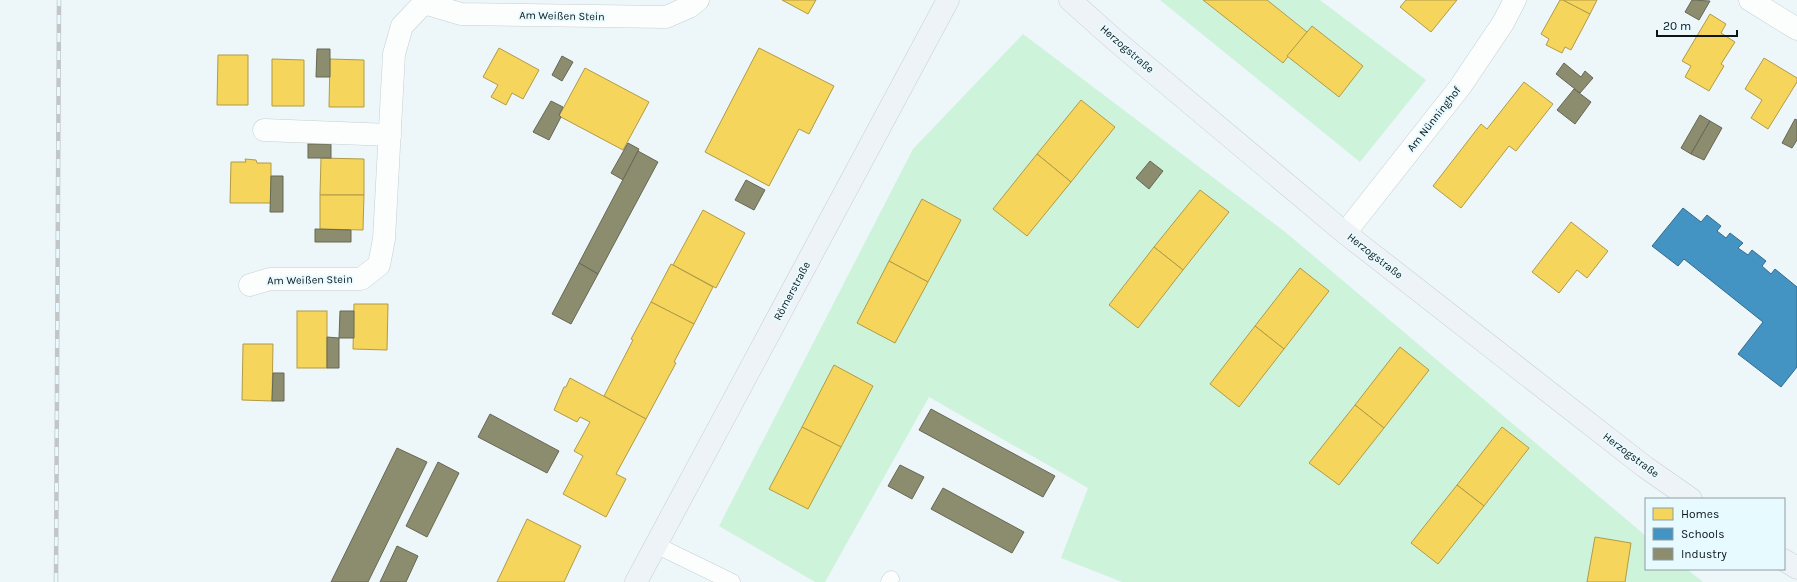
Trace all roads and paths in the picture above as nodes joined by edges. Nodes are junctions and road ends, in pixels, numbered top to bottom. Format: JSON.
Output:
{"nodes":[{"id":1,"x":698,"y":0,"type":"edge"},
{"id":2,"x":948,"y":0,"type":"edge"},
{"id":3,"x":1070,"y":0,"type":"edge"},
{"id":4,"x":1515,"y":0,"type":"edge"},
{"id":5,"x":1750,"y":0,"type":"edge"},
{"id":6,"x":424,"y":1,"type":"edge"},
{"id":7,"x":1797,"y":29,"type":"edge"},
{"id":8,"x":264,"y":130,"type":"dead end"},
{"id":9,"x":390,"y":135,"type":"junction"},
{"id":10,"x":1345,"y":233,"type":"junction"},
{"id":11,"x":250,"y":285,"type":"dead end"},
{"id":12,"x":1690,"y":498,"type":"edge"},
{"id":13,"x":656,"y":545,"type":"junction"},
{"id":14,"x":1785,"y":561,"type":"edge"},
{"id":15,"x":1797,"y":568,"type":"edge"},
{"id":16,"x":636,"y":582,"type":"edge"},
{"id":17,"x":732,"y":582,"type":"edge"}],
"edges":[{"from":1,"to":6,"type":"street","name":"Am Weißen Stein"},
{"from":2,"to":13,"type":"street","name":"Römerstraße"},
{"from":3,"to":10,"type":"street","name":"Herzogstraße"},
{"from":4,"to":10,"type":"street","name":"Am Nünninghof"},
{"from":5,"to":7,"type":"street"},
{"from":6,"to":9,"type":"street","name":"Am Weißen Stein"},
{"from":8,"to":9,"type":"street"},
{"from":9,"to":11,"type":"street","name":"Am Weißen Stein"},
{"from":10,"to":12,"type":"street","name":"Herzogstraße"},
{"from":13,"to":16,"type":"street","name":"Römerstraße"},
{"from":13,"to":17,"type":"lane"},
{"from":14,"to":15,"type":"street"}]}
